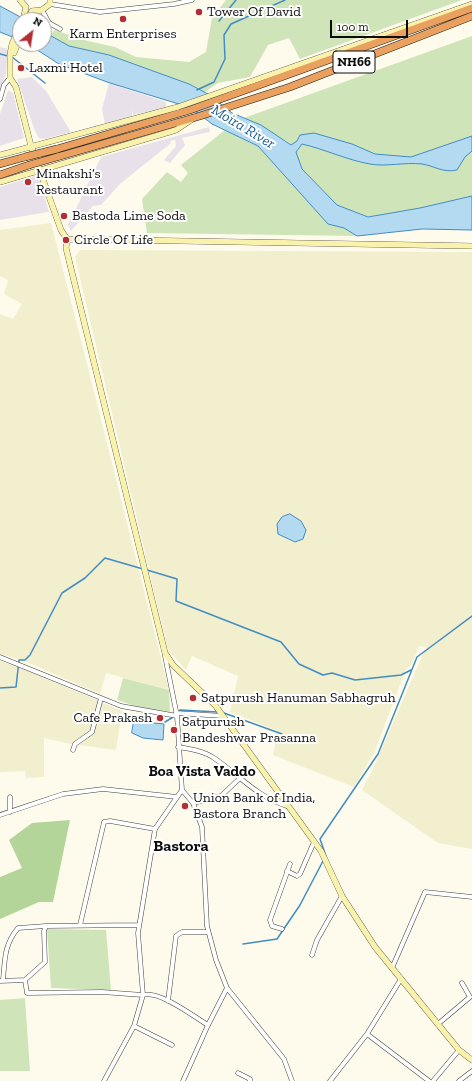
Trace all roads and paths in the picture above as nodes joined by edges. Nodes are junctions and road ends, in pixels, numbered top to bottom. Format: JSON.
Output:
{"nodes":[{"id":1,"x":192,"y":0,"type":"edge"},
{"id":2,"x":22,"y":2,"type":"edge"},
{"id":3,"x":50,"y":2,"type":"edge"},
{"id":4,"x":472,"y":4,"type":"edge"},
{"id":5,"x":472,"y":8,"type":"edge"},
{"id":6,"x":34,"y":10,"type":"joint"},
{"id":7,"x":42,"y":10,"type":"junction"},
{"id":8,"x":26,"y":12,"type":"edge"},
{"id":9,"x":472,"y":16,"type":"edge"},
{"id":10,"x":60,"y":30,"type":"dead end"},
{"id":11,"x":12,"y":52,"type":"edge"},
{"id":12,"x":10,"y":78,"type":"junction"},
{"id":13,"x":236,"y":90,"type":"junction"},
{"id":14,"x":0,"y":99,"type":"edge"},
{"id":15,"x":196,"y":118,"type":"junction"},
{"id":16,"x":31,"y":146,"type":"junction"},
{"id":17,"x":0,"y":156,"type":"edge"},
{"id":18,"x":0,"y":164,"type":"edge"},
{"id":19,"x":40,"y":170,"type":"junction"},
{"id":20,"x":0,"y":175,"type":"edge"},
{"id":21,"x":0,"y":182,"type":"edge"},
{"id":22,"x":67,"y":239,"type":"junction"},
{"id":23,"x":472,"y":246,"type":"edge"},
{"id":24,"x":165,"y":653,"type":"junction"},
{"id":25,"x":0,"y":657,"type":"edge"},
{"id":26,"x":102,"y":698,"type":"junction"},
{"id":27,"x":221,"y":714,"type":"junction"},
{"id":28,"x":176,"y":715,"type":"junction"},
{"id":29,"x":178,"y":747,"type":"junction"},
{"id":30,"x":73,"y":750,"type":"dead end"},
{"id":31,"x":239,"y":779,"type":"junction"},
{"id":32,"x":182,"y":790,"type":"junction"},
{"id":33,"x":10,"y":797,"type":"dead end"},
{"id":34,"x":177,"y":797,"type":"junction"},
{"id":35,"x":194,"y":803,"type":"junction"},
{"id":36,"x":287,"y":806,"type":"junction"},
{"id":37,"x":10,"y":812,"type":"junction"},
{"id":38,"x":0,"y":815,"type":"edge"},
{"id":39,"x":155,"y":829,"type":"junction"},
{"id":40,"x":314,"y":842,"type":"junction"},
{"id":41,"x":290,"y":864,"type":"dead end"},
{"id":42,"x":287,"y":871,"type":"junction"},
{"id":43,"x":342,"y":896,"type":"junction"},
{"id":44,"x":472,"y":897,"type":"edge"},
{"id":45,"x":80,"y":925,"type":"junction"},
{"id":46,"x":139,"y":925,"type":"junction"},
{"id":47,"x":46,"y":926,"type":"junction"},
{"id":48,"x":282,"y":929,"type":"dead end"},
{"id":49,"x":208,"y":932,"type":"junction"},
{"id":50,"x":312,"y":955,"type":"dead end"},
{"id":51,"x":392,"y":968,"type":"junction"},
{"id":52,"x":401,"y":979,"type":"junction"},
{"id":53,"x":25,"y":980,"type":"junction"},
{"id":54,"x":2,"y":981,"type":"edge"},
{"id":55,"x":462,"y":983,"type":"dead end"},
{"id":56,"x":227,"y":988,"type":"junction"},
{"id":57,"x":143,"y":995,"type":"junction"},
{"id":58,"x":168,"y":1001,"type":"junction"},
{"id":59,"x":438,"y":1024,"type":"junction"},
{"id":60,"x":208,"y":1025,"type":"junction"},
{"id":61,"x":134,"y":1026,"type":"junction"},
{"id":62,"x":367,"y":1034,"type":"junction"},
{"id":63,"x":172,"y":1045,"type":"dead end"},
{"id":64,"x":459,"y":1050,"type":"junction"},
{"id":65,"x":472,"y":1060,"type":"edge"},
{"id":66,"x":472,"y":1071,"type":"edge"},
{"id":67,"x":238,"y":1072,"type":"dead end"},
{"id":68,"x":104,"y":1081,"type":"edge"},
{"id":69,"x":183,"y":1081,"type":"edge"},
{"id":70,"x":250,"y":1081,"type":"edge"},
{"id":71,"x":292,"y":1081,"type":"edge"},
{"id":72,"x":330,"y":1081,"type":"edge"},
{"id":73,"x":429,"y":1081,"type":"edge"},
{"id":74,"x":432,"y":1081,"type":"edge"},
{"id":75,"x":459,"y":1081,"type":"edge"}],
"edges":[{"from":1,"to":3,"type":"street"},
{"from":2,"to":6,"type":"street"},
{"from":2,"to":8,"type":"street"},
{"from":3,"to":7,"type":"street"},
{"from":4,"to":13,"type":"street"},
{"from":5,"to":13,"type":"highway","number":"NH66"},
{"from":6,"to":7,"type":"street"},
{"from":7,"to":10,"type":"street"},
{"from":9,"to":15,"type":"highway","number":"NH66"},
{"from":11,"to":12,"type":"street"},
{"from":12,"to":14,"type":"street"},
{"from":12,"to":16,"type":"street"},
{"from":13,"to":16,"type":"street"},
{"from":13,"to":18,"type":"highway","number":"NH66","bridge":true},
{"from":15,"to":19,"type":"street"},
{"from":15,"to":20,"type":"highway","number":"NH66","bridge":true},
{"from":16,"to":17,"type":"street"},
{"from":16,"to":19,"type":"street"},
{"from":19,"to":21,"type":"street"},
{"from":19,"to":22,"type":"street"},
{"from":22,"to":23,"type":"street"},
{"from":22,"to":24,"type":"street"},
{"from":24,"to":27,"type":"street"},
{"from":24,"to":28,"type":"street"},
{"from":25,"to":26,"type":"street"},
{"from":26,"to":28,"type":"street"},
{"from":26,"to":30,"type":"street"},
{"from":27,"to":28,"type":"street"},
{"from":27,"to":36,"type":"street"},
{"from":28,"to":29,"type":"street"},
{"from":29,"to":31,"type":"street"},
{"from":29,"to":32,"type":"street"},
{"from":31,"to":35,"type":"street"},
{"from":31,"to":36,"type":"street"},
{"from":32,"to":34,"type":"street"},
{"from":32,"to":35,"type":"street"},
{"from":33,"to":37,"type":"street"},
{"from":34,"to":37,"type":"street"},
{"from":34,"to":39,"type":"street"},
{"from":35,"to":49,"type":"street"},
{"from":36,"to":40,"type":"street"},
{"from":37,"to":38,"type":"street"},
{"from":39,"to":45,"type":"street"},
{"from":39,"to":46,"type":"street"},
{"from":40,"to":42,"type":"street"},
{"from":40,"to":43,"type":"street"},
{"from":41,"to":42,"type":"street"},
{"from":42,"to":48,"type":"street"},
{"from":43,"to":50,"type":"street"},
{"from":43,"to":51,"type":"street"},
{"from":44,"to":51,"type":"street"},
{"from":45,"to":46,"type":"street"},
{"from":45,"to":47,"type":"street"},
{"from":46,"to":57,"type":"street"},
{"from":47,"to":53,"type":"street"},
{"from":47,"to":54,"type":"street"},
{"from":49,"to":56,"type":"street"},
{"from":49,"to":58,"type":"street"},
{"from":51,"to":52,"type":"street"},
{"from":52,"to":59,"type":"street"},
{"from":52,"to":62,"type":"street"},
{"from":53,"to":54,"type":"street"},
{"from":53,"to":57,"type":"street"},
{"from":55,"to":59,"type":"street"},
{"from":56,"to":60,"type":"street"},
{"from":56,"to":71,"type":"street"},
{"from":57,"to":58,"type":"street"},
{"from":57,"to":61,"type":"street"},
{"from":58,"to":60,"type":"street"},
{"from":59,"to":64,"type":"street"},
{"from":60,"to":69,"type":"street"},
{"from":61,"to":63,"type":"street"},
{"from":61,"to":68,"type":"street"},
{"from":62,"to":72,"type":"street"},
{"from":62,"to":73,"type":"street"},
{"from":64,"to":65,"type":"street"},
{"from":64,"to":74,"type":"street"},
{"from":66,"to":75,"type":"street"},
{"from":67,"to":70,"type":"street"}]}
